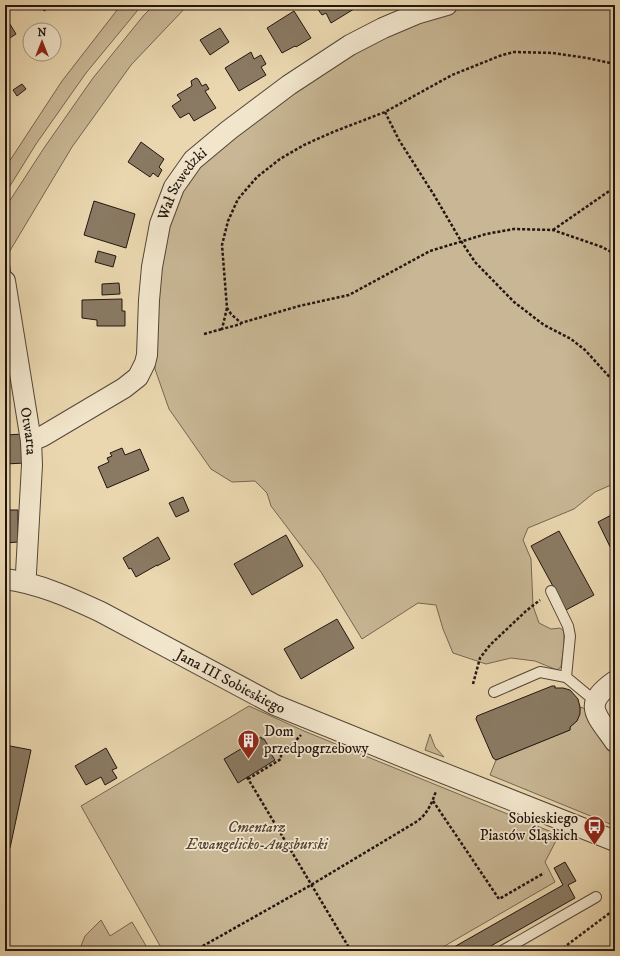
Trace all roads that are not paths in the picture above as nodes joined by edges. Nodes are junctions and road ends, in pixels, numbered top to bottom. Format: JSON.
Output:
{"nodes":[{"id":1,"x":447,"y":5,"type":"edge"},
{"id":2,"x":5,"y":281,"type":"edge"},
{"id":3,"x":31,"y":441,"type":"junction"},
{"id":4,"x":5,"y":579,"type":"edge"},
{"id":5,"x":24,"y":582,"type":"junction"},
{"id":6,"x":551,"y":591,"type":"road end"},
{"id":7,"x":566,"y":677,"type":"junction"},
{"id":8,"x":615,"y":681,"type":"edge"},
{"id":9,"x":494,"y":692,"type":"dead end"},
{"id":10,"x":595,"y":701,"type":"junction"},
{"id":11,"x":615,"y":742,"type":"edge"},
{"id":12,"x":615,"y":841,"type":"edge"},
{"id":13,"x":596,"y":897,"type":"dead end"},
{"id":14,"x":502,"y":951,"type":"edge"}],
"edges":[{"from":1,"to":3,"type":"street","name":"Wał Szwedzki"},
{"from":2,"to":3,"type":"street","name":"Otwarta"},
{"from":3,"to":5,"type":"street","name":"Otwarta"},
{"from":4,"to":5,"type":"street","name":"Jana III Sobieskiego"},
{"from":5,"to":12,"type":"street","name":"Jana III Sobieskiego"},
{"from":6,"to":7,"type":"lane"},
{"from":7,"to":9,"type":"lane"},
{"from":7,"to":10,"type":"lane"},
{"from":8,"to":10,"type":"street"},
{"from":10,"to":11,"type":"street"},
{"from":13,"to":14,"type":"lane"}]}
